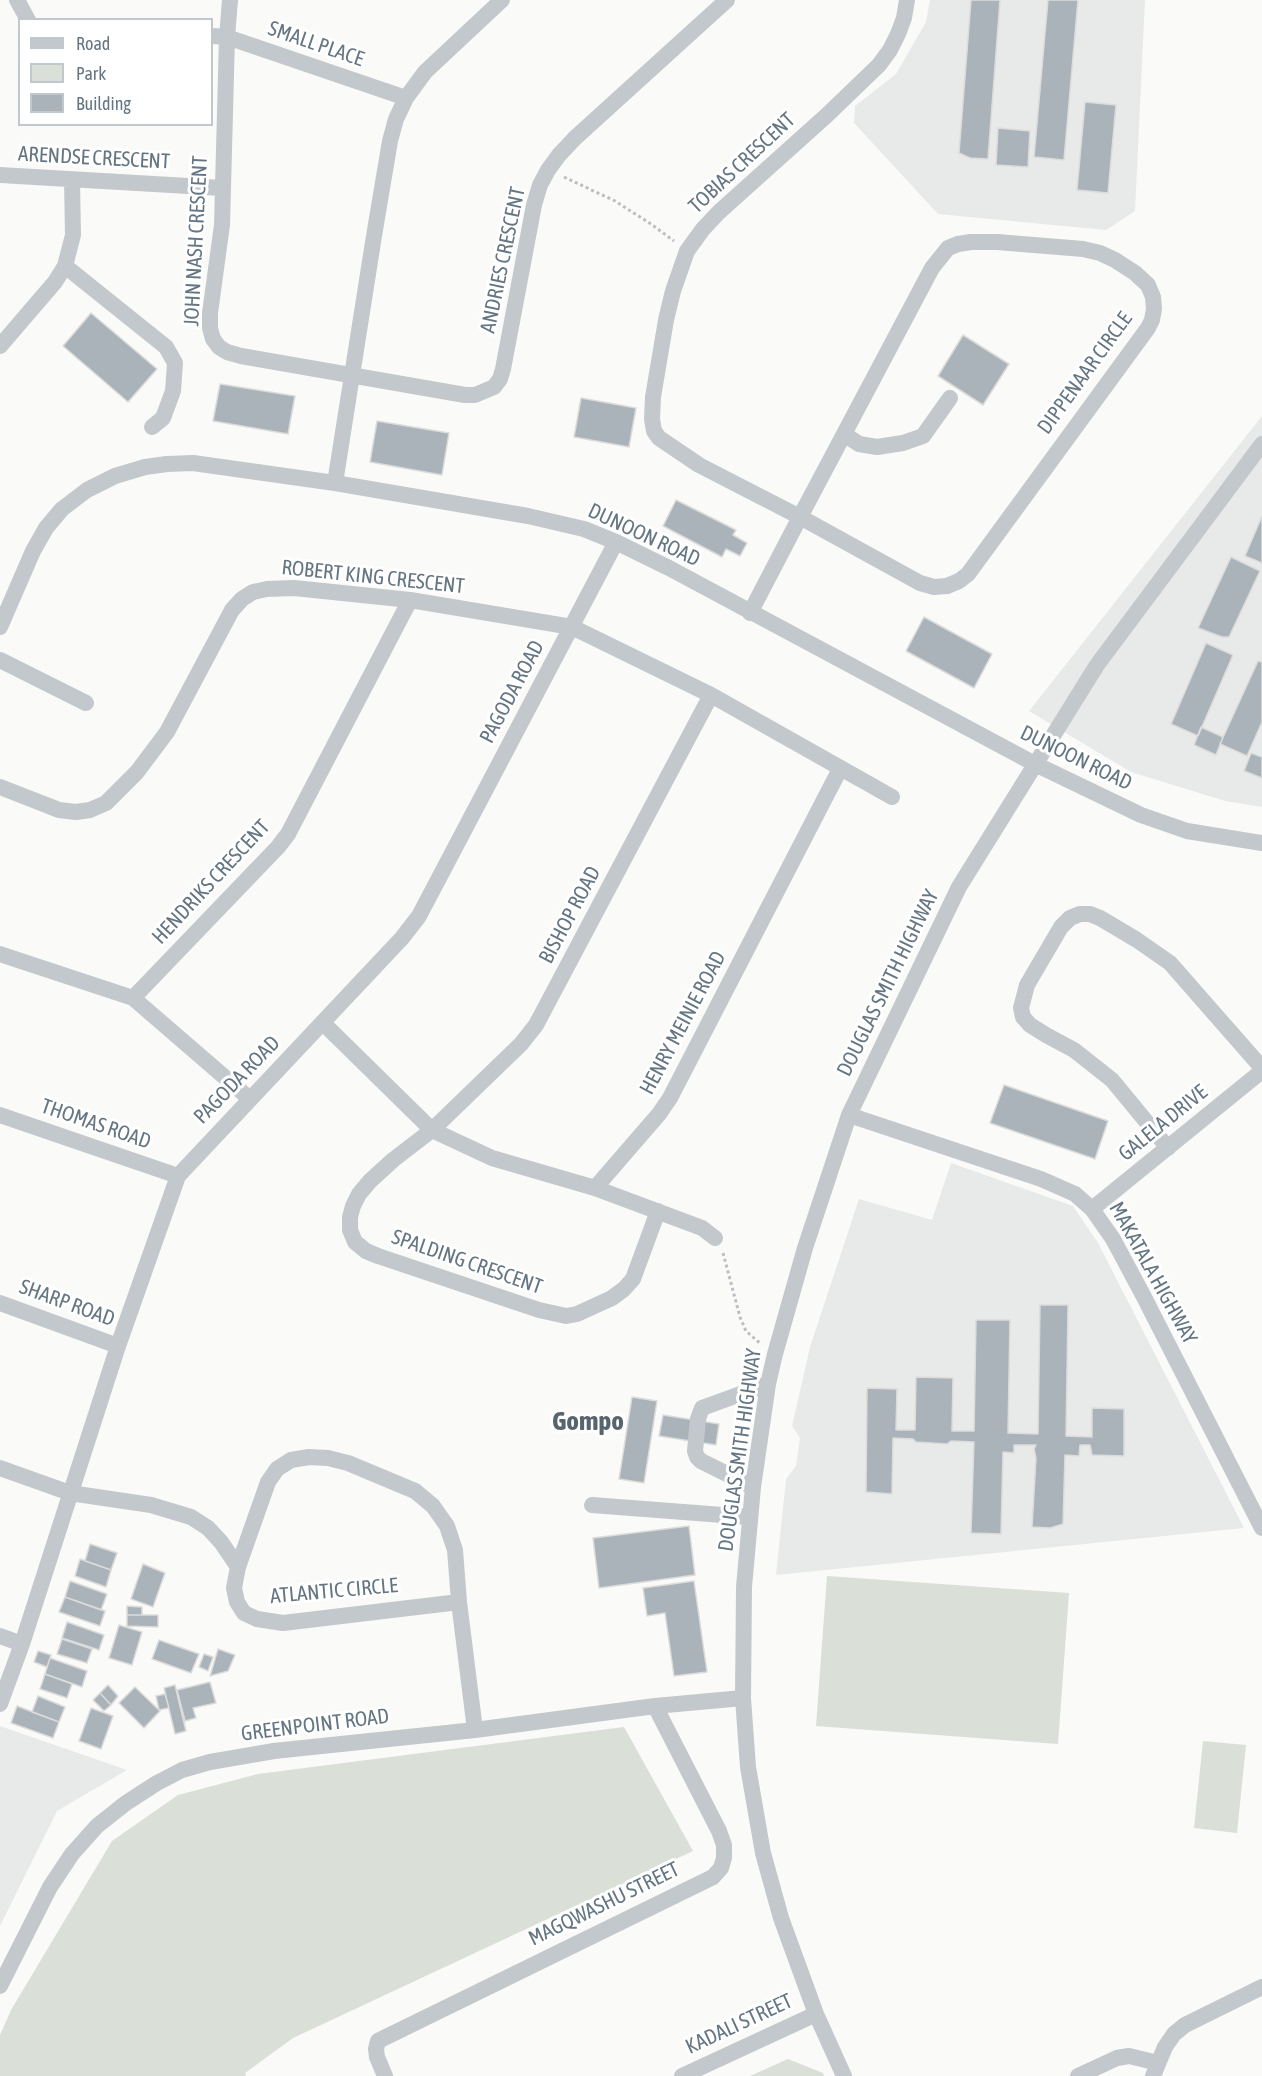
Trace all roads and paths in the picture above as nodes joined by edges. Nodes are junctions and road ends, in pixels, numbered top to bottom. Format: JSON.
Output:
{"nodes":[{"id":1,"x":16,"y":0,"type":"edge"},
{"id":2,"x":230,"y":0,"type":"edge"},
{"id":3,"x":502,"y":0,"type":"edge"},
{"id":4,"x":728,"y":0,"type":"edge"},
{"id":5,"x":907,"y":0,"type":"edge"},
{"id":6,"x":27,"y":18,"type":"edge"},
{"id":7,"x":219,"y":37,"type":"edge"},
{"id":8,"x":406,"y":98,"type":"junction"},
{"id":9,"x":548,"y":170,"type":"junction"},
{"id":10,"x":0,"y":175,"type":"edge"},
{"id":11,"x":72,"y":180,"type":"junction"},
{"id":12,"x":222,"y":188,"type":"junction"},
{"id":13,"x":687,"y":251,"type":"junction"},
{"id":14,"x":65,"y":266,"type":"junction"},
{"id":15,"x":0,"y":346,"type":"edge"},
{"id":16,"x":352,"y":376,"type":"junction"},
{"id":17,"x":950,"y":398,"type":"dead end"},
{"id":18,"x":152,"y":427,"type":"dead end"},
{"id":19,"x":844,"y":434,"type":"junction"},
{"id":20,"x":1262,"y":444,"type":"edge"},
{"id":21,"x":335,"y":483,"type":"junction"},
{"id":22,"x":800,"y":516,"type":"junction"},
{"id":23,"x":615,"y":542,"type":"junction"},
{"id":24,"x":410,"y":600,"type":"junction"},
{"id":25,"x":750,"y":613,"type":"junction"},
{"id":26,"x":0,"y":627,"type":"edge"},
{"id":27,"x":572,"y":627,"type":"junction"},
{"id":28,"x":0,"y":660,"type":"edge"},
{"id":29,"x":711,"y":695,"type":"junction"},
{"id":30,"x":86,"y":703,"type":"dead end"},
{"id":31,"x":1035,"y":764,"type":"junction"},
{"id":32,"x":840,"y":769,"type":"junction"},
{"id":33,"x":0,"y":787,"type":"edge"},
{"id":34,"x":892,"y":797,"type":"dead end"},
{"id":35,"x":1262,"y":843,"type":"edge"},
{"id":36,"x":0,"y":954,"type":"edge"},
{"id":37,"x":133,"y":998,"type":"junction"},
{"id":38,"x":323,"y":1023,"type":"junction"},
{"id":39,"x":1262,"y":1070,"type":"edge"},
{"id":40,"x":250,"y":1099,"type":"junction"},
{"id":41,"x":0,"y":1115,"type":"edge"},
{"id":42,"x":849,"y":1115,"type":"junction"},
{"id":43,"x":432,"y":1130,"type":"junction"},
{"id":44,"x":1168,"y":1148,"type":"junction"},
{"id":45,"x":178,"y":1176,"type":"junction"},
{"id":46,"x":595,"y":1188,"type":"junction"},
{"id":47,"x":1092,"y":1209,"type":"junction"},
{"id":48,"x":658,"y":1211,"type":"junction"},
{"id":49,"x":715,"y":1238,"type":"joint"},
{"id":50,"x":0,"y":1303,"type":"edge"},
{"id":51,"x":118,"y":1346,"type":"junction"},
{"id":52,"x":775,"y":1354,"type":"junction"},
{"id":53,"x":768,"y":1384,"type":"junction"},
{"id":54,"x":0,"y":1468,"type":"edge"},
{"id":55,"x":753,"y":1487,"type":"junction"},
{"id":56,"x":70,"y":1493,"type":"junction"},
{"id":57,"x":592,"y":1504,"type":"dead end"},
{"id":58,"x":749,"y":1517,"type":"junction"},
{"id":59,"x":1262,"y":1528,"type":"edge"},
{"id":60,"x":238,"y":1567,"type":"junction"},
{"id":61,"x":459,"y":1602,"type":"junction"},
{"id":62,"x":0,"y":1636,"type":"edge"},
{"id":63,"x":22,"y":1644,"type":"junction"},
{"id":64,"x":743,"y":1698,"type":"junction"},
{"id":65,"x":0,"y":1704,"type":"edge"},
{"id":66,"x":655,"y":1706,"type":"junction"},
{"id":67,"x":475,"y":1730,"type":"junction"},
{"id":68,"x":0,"y":1986,"type":"edge"},
{"id":69,"x":1262,"y":1988,"type":"edge"},
{"id":70,"x":816,"y":2013,"type":"junction"},
{"id":71,"x":1156,"y":2069,"type":"edge"},
{"id":72,"x":385,"y":2076,"type":"edge"},
{"id":73,"x":682,"y":2076,"type":"edge"},
{"id":74,"x":844,"y":2076,"type":"edge"},
{"id":75,"x":1078,"y":2076,"type":"edge"}],
"edges":[{"from":1,"to":6,"type":"street"},
{"from":2,"to":7,"type":"street","name":"JOHN NASH CRESCENT"},
{"from":3,"to":8,"type":"street"},
{"from":4,"to":9,"type":"street","name":"ANDRIES CRESCENT"},
{"from":5,"to":13,"type":"street","name":"TOBIAS CRESCENT"},
{"from":7,"to":8,"type":"street","name":"SMALL PLACE"},
{"from":7,"to":12,"type":"street","name":"JOHN NASH CRESCENT"},
{"from":8,"to":16,"type":"street"},
{"from":9,"to":13,"type":"path"},
{"from":9,"to":16,"type":"street","name":"ANDRIES CRESCENT"},
{"from":10,"to":11,"type":"street","name":"ARENDSE CRESCENT"},
{"from":11,"to":12,"type":"street","name":"ARENDSE CRESCENT"},
{"from":11,"to":14,"type":"street"},
{"from":12,"to":16,"type":"street","name":"JOHN NASH CRESCENT"},
{"from":13,"to":22,"type":"street","name":"TOBIAS CRESCENT"},
{"from":14,"to":15,"type":"street"},
{"from":14,"to":18,"type":"street"},
{"from":16,"to":21,"type":"street"},
{"from":17,"to":19,"type":"street"},
{"from":19,"to":22,"type":"street","name":"DIPPENAAR CIRCLE"},
{"from":19,"to":22,"type":"street","name":"DIPPENAAR CIRCLE"},
{"from":20,"to":31,"type":"street","name":"DOUGLAS SMITH HIGHWAY"},
{"from":21,"to":23,"type":"street","name":"DUNOON ROAD"},
{"from":21,"to":26,"type":"street","name":"DUNOON ROAD"},
{"from":22,"to":25,"type":"street","name":"DIPPENAAR CIRCLE"},
{"from":23,"to":25,"type":"street","name":"DUNOON ROAD"},
{"from":23,"to":27,"type":"street","name":"PAGODA ROAD"},
{"from":24,"to":27,"type":"street","name":"ROBERT KING CRESCENT"},
{"from":24,"to":33,"type":"street","name":"ROBERT KING CRESCENT"},
{"from":24,"to":37,"type":"street","name":"HENDRIKS CRESCENT"},
{"from":25,"to":31,"type":"street","name":"DUNOON ROAD"},
{"from":27,"to":29,"type":"street"},
{"from":27,"to":38,"type":"street","name":"PAGODA ROAD"},
{"from":28,"to":30,"type":"street"},
{"from":29,"to":32,"type":"street"},
{"from":29,"to":43,"type":"street","name":"BISHOP ROAD"},
{"from":31,"to":35,"type":"street","name":"DUNOON ROAD"},
{"from":31,"to":42,"type":"street","name":"DOUGLAS SMITH HIGHWAY"},
{"from":32,"to":34,"type":"street"},
{"from":32,"to":46,"type":"street","name":"HENRY MEINIE ROAD"},
{"from":36,"to":37,"type":"street"},
{"from":37,"to":40,"type":"street"},
{"from":38,"to":40,"type":"street","name":"PAGODA ROAD"},
{"from":38,"to":43,"type":"street"},
{"from":39,"to":44,"type":"street","name":"GALELA DRIVE"},
{"from":39,"to":44,"type":"street"},
{"from":40,"to":45,"type":"street","name":"PAGODA ROAD"},
{"from":41,"to":45,"type":"street","name":"THOMAS ROAD"},
{"from":42,"to":47,"type":"street","name":"MAKATALA HIGHWAY"},
{"from":42,"to":52,"type":"street","name":"DOUGLAS SMITH HIGHWAY"},
{"from":43,"to":46,"type":"street"},
{"from":43,"to":48,"type":"street","name":"SPALDING CRESCENT"},
{"from":44,"to":47,"type":"street","name":"GALELA DRIVE"},
{"from":45,"to":51,"type":"street","name":"PAGODA ROAD"},
{"from":46,"to":48,"type":"street"},
{"from":47,"to":59,"type":"street","name":"MAKATALA HIGHWAY"},
{"from":48,"to":49,"type":"street"},
{"from":49,"to":52,"type":"path"},
{"from":50,"to":51,"type":"street","name":"SHARP ROAD"},
{"from":51,"to":56,"type":"street","name":"PAGODA ROAD"},
{"from":52,"to":53,"type":"street","name":"DOUGLAS SMITH HIGHWAY"},
{"from":53,"to":55,"type":"street","name":"DOUGLAS SMITH HIGHWAY"},
{"from":53,"to":55,"type":"street"},
{"from":54,"to":56,"type":"street"},
{"from":55,"to":58,"type":"street","name":"DOUGLAS SMITH HIGHWAY"},
{"from":56,"to":60,"type":"street"},
{"from":56,"to":63,"type":"street","name":"PAGODA ROAD"},
{"from":57,"to":58,"type":"street"},
{"from":58,"to":64,"type":"street","name":"DOUGLAS SMITH HIGHWAY"},
{"from":60,"to":61,"type":"street","name":"ATLANTIC CIRCLE"},
{"from":60,"to":61,"type":"street","name":"ATLANTIC CIRCLE"},
{"from":61,"to":67,"type":"street","name":"ATLANTIC CIRCLE"},
{"from":62,"to":63,"type":"street"},
{"from":63,"to":65,"type":"street","name":"PAGODA ROAD"},
{"from":64,"to":66,"type":"street","name":"GREENPOINT ROAD"},
{"from":64,"to":70,"type":"street","name":"DOUGLAS SMITH HIGHWAY"},
{"from":66,"to":67,"type":"street","name":"GREENPOINT ROAD"},
{"from":66,"to":72,"type":"street","name":"MAGQWASHU STREET"},
{"from":67,"to":68,"type":"street","name":"GREENPOINT ROAD"},
{"from":69,"to":71,"type":"street"},
{"from":70,"to":73,"type":"street","name":"KADALI STREET"},
{"from":70,"to":74,"type":"street","name":"DOUGLAS SMITH HIGHWAY"},
{"from":71,"to":75,"type":"street"}]}
